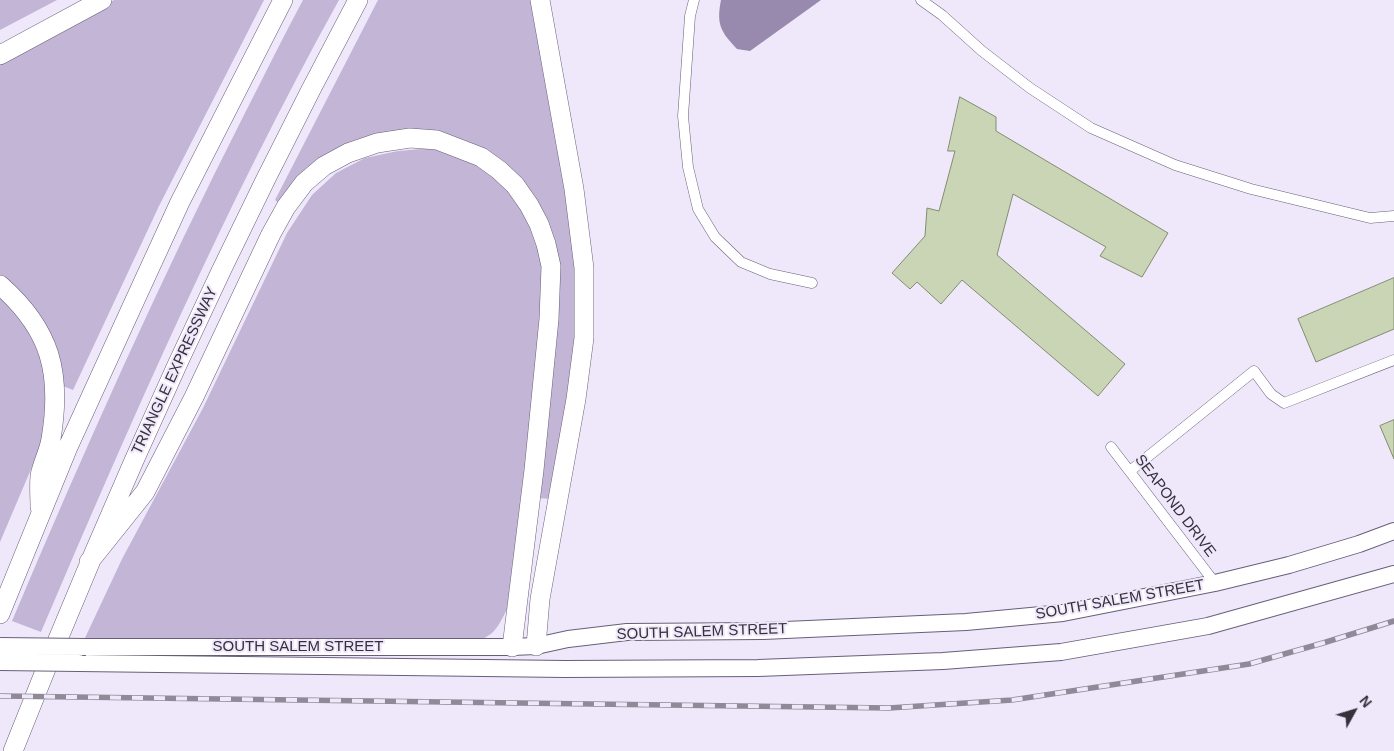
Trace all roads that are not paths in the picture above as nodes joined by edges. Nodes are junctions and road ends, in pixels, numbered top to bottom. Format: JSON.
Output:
{"nodes":[{"id":1,"x":102,"y":0,"type":"edge"},
{"id":2,"x":283,"y":0,"type":"edge"},
{"id":3,"x":358,"y":0,"type":"edge"},
{"id":4,"x":540,"y":0,"type":"edge"},
{"id":5,"x":694,"y":0,"type":"edge"},
{"id":6,"x":922,"y":0,"type":"edge"},
{"id":7,"x":0,"y":55,"type":"edge"},
{"id":8,"x":1394,"y":216,"type":"edge"},
{"id":9,"x":812,"y":283,"type":"dead end"},
{"id":10,"x":0,"y":285,"type":"edge"},
{"id":11,"x":1394,"y":360,"type":"edge"},
{"id":12,"x":1111,"y":447,"type":"dead end"},
{"id":13,"x":1130,"y":471,"type":"junction"},
{"id":14,"x":40,"y":518,"type":"junction"},
{"id":15,"x":1394,"y":531,"type":"edge"},
{"id":16,"x":89,"y":562,"type":"junction"},
{"id":17,"x":1394,"y":574,"type":"edge"},
{"id":18,"x":1215,"y":583,"type":"junction"},
{"id":19,"x":0,"y":614,"type":"edge"},
{"id":20,"x":0,"y":646,"type":"edge"},
{"id":21,"x":536,"y":646,"type":"junction"},
{"id":22,"x":512,"y":647,"type":"junction"},
{"id":23,"x":0,"y":662,"type":"edge"},
{"id":24,"x":511,"y":668,"type":"junction"},
{"id":25,"x":533,"y":669,"type":"junction"},
{"id":26,"x":12,"y":751,"type":"edge"}],
"edges":[{"from":1,"to":7,"type":"highway"},
{"from":2,"to":14,"type":"highway"},
{"from":3,"to":16,"type":"highway","name":"TRIANGLE EXPRESSWAY"},
{"from":4,"to":21,"type":"highway"},
{"from":5,"to":9,"type":"street"},
{"from":6,"to":8,"type":"street"},
{"from":10,"to":14,"type":"highway"},
{"from":11,"to":13,"type":"street"},
{"from":12,"to":13,"type":"street","name":"SEAPOND DRIVE"},
{"from":13,"to":18,"type":"street","name":"SEAPOND DRIVE"},
{"from":14,"to":19,"type":"highway"},
{"from":15,"to":18,"type":"main road","name":"SOUTH SALEM STREET"},
{"from":16,"to":22,"type":"highway"},
{"from":16,"to":26,"type":"highway","name":"TRIANGLE EXPRESSWAY"},
{"from":17,"to":25,"type":"main road","name":"SOUTH SALEM STREET"},
{"from":18,"to":21,"type":"main road","name":"SOUTH SALEM STREET"},
{"from":20,"to":22,"type":"main road","name":"SOUTH SALEM STREET","bridge":true},
{"from":21,"to":22,"type":"main road","name":"SOUTH SALEM STREET"},
{"from":21,"to":25,"type":"main road"},
{"from":22,"to":24,"type":"main road"},
{"from":23,"to":24,"type":"main road","name":"SOUTH SALEM STREET","bridge":true},
{"from":24,"to":25,"type":"main road","name":"SOUTH SALEM STREET"}]}
